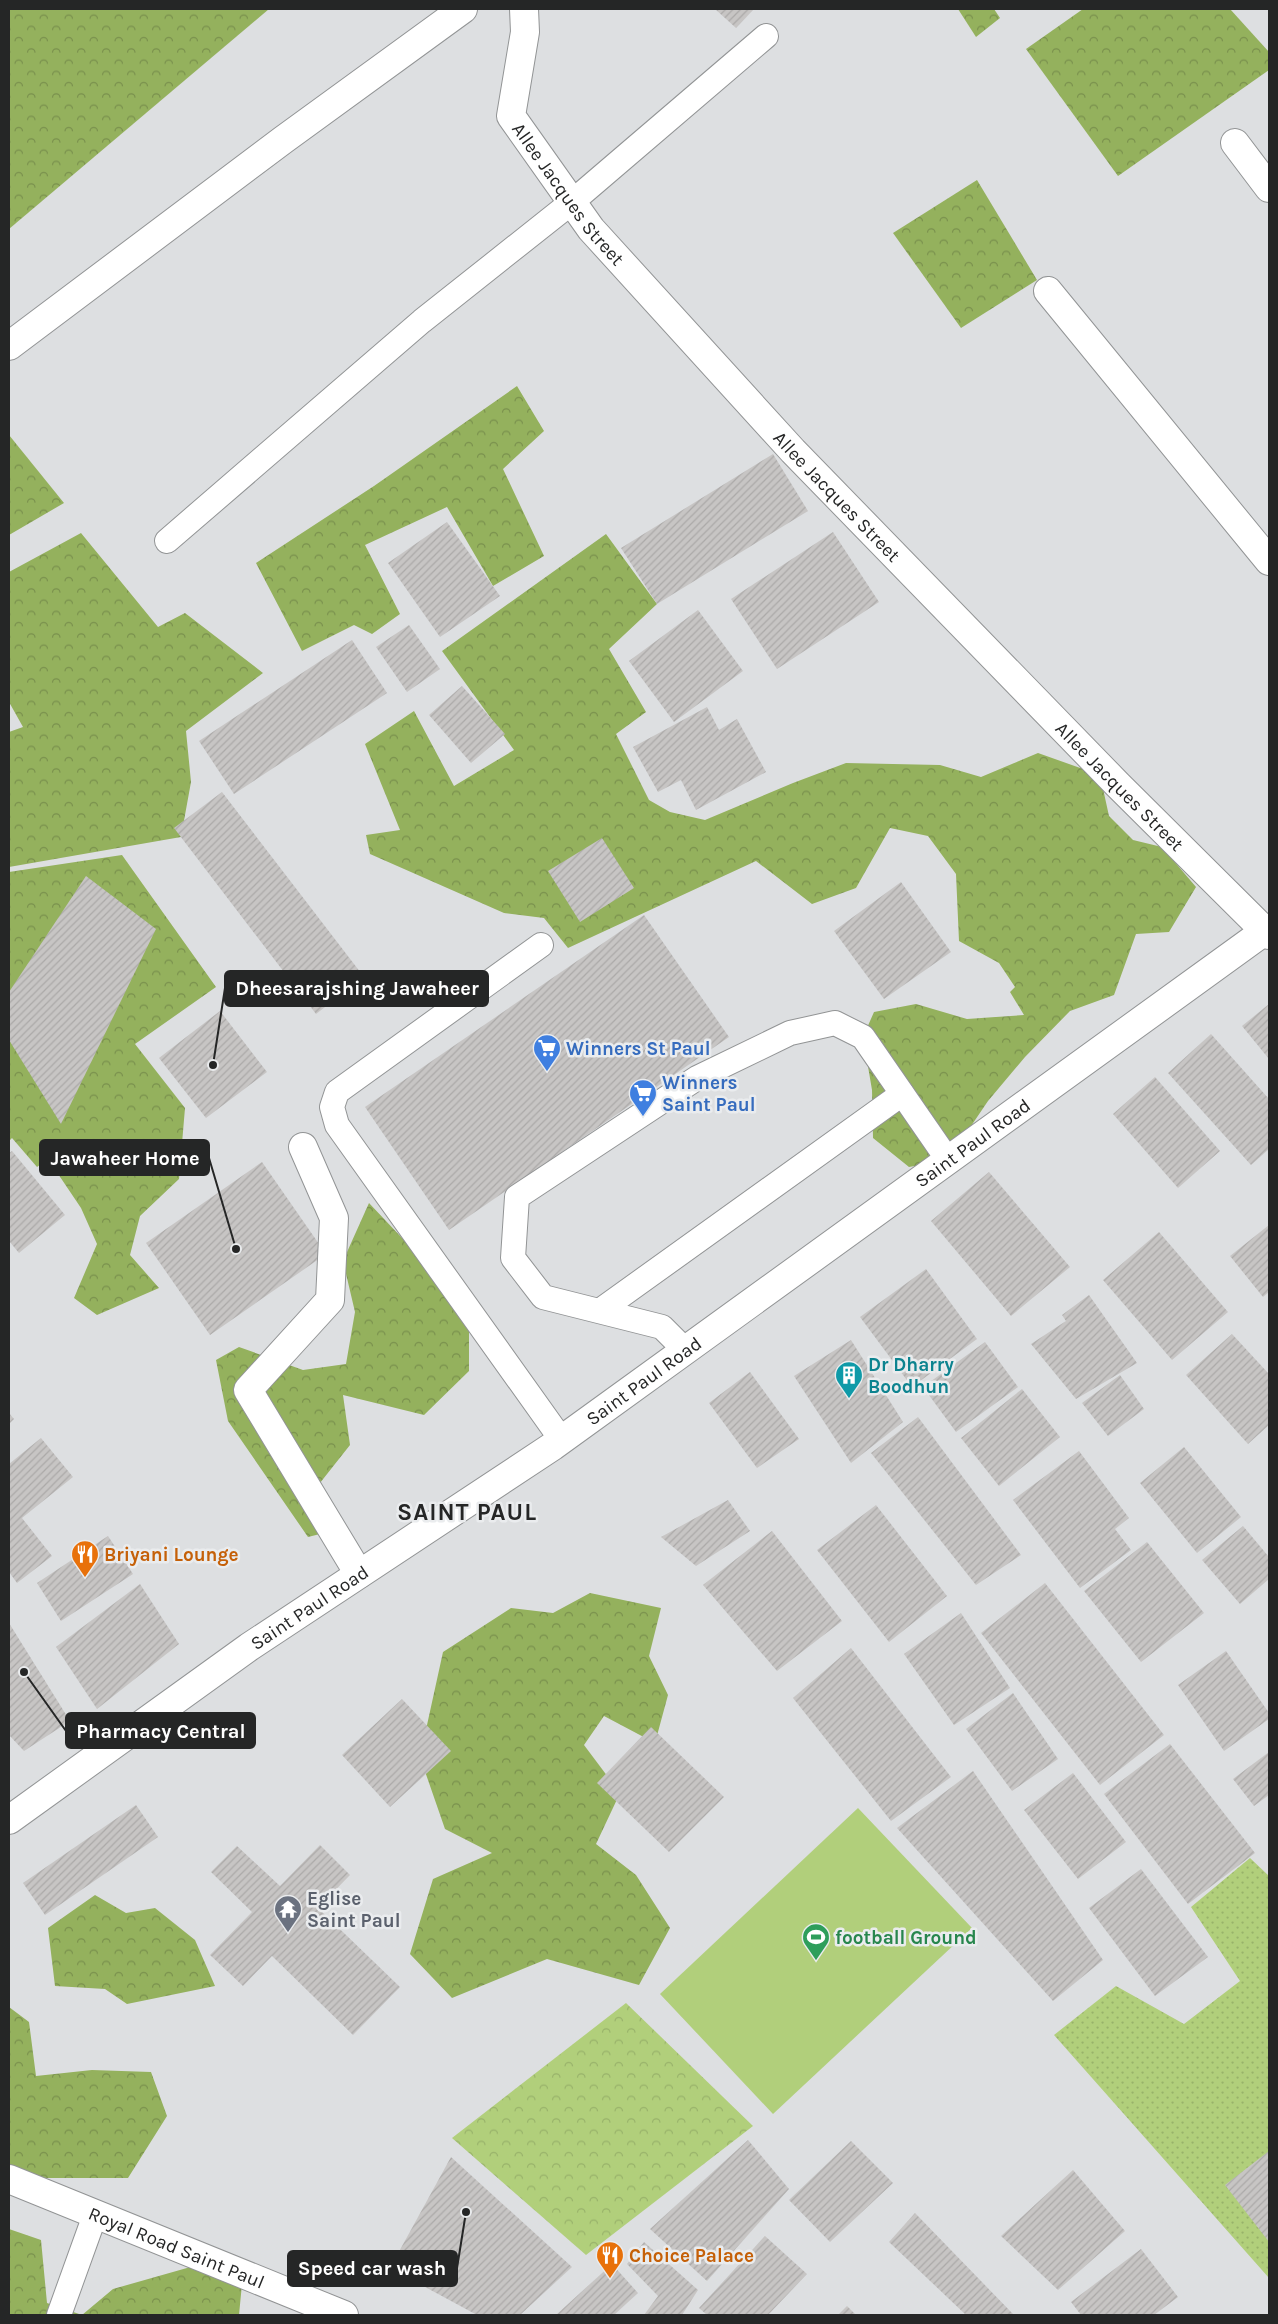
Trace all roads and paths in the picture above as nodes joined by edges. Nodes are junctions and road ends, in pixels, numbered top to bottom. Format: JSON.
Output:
{"nodes":[{"id":1,"x":463,"y":9,"type":"edge"},
{"id":2,"x":524,"y":9,"type":"edge"},
{"id":3,"x":766,"y":36,"type":"dead end"},
{"id":4,"x":1235,"y":143,"type":"dead end"},
{"id":5,"x":1269,"y":188,"type":"edge"},
{"id":6,"x":572,"y":202,"type":"junction"},
{"id":7,"x":1048,"y":291,"type":"dead end"},
{"id":8,"x":9,"y":346,"type":"edge"},
{"id":9,"x":167,"y":540,"type":"dead end"},
{"id":10,"x":1269,"y":561,"type":"edge"},
{"id":11,"x":1268,"y":931,"type":"edge"},
{"id":12,"x":541,"y":945,"type":"dead end"},
{"id":13,"x":902,"y":1094,"type":"junction"},
{"id":14,"x":303,"y":1147,"type":"dead end"},
{"id":15,"x":948,"y":1160,"type":"junction"},
{"id":16,"x":601,"y":1310,"type":"junction"},
{"id":17,"x":685,"y":1350,"type":"junction"},
{"id":18,"x":561,"y":1439,"type":"junction"},
{"id":19,"x":359,"y":1574,"type":"junction"},
{"id":20,"x":9,"y":1820,"type":"edge"},
{"id":21,"x":9,"y":2179,"type":"edge"},
{"id":22,"x":95,"y":2215,"type":"junction"},
{"id":23,"x":59,"y":2315,"type":"edge"},
{"id":24,"x":344,"y":2315,"type":"edge"}],
"edges":[{"from":1,"to":8,"type":"street"},
{"from":2,"to":6,"type":"street","name":"Allee Jacques Street"},
{"from":3,"to":6,"type":"lane"},
{"from":4,"to":5,"type":"street"},
{"from":6,"to":9,"type":"lane"},
{"from":6,"to":11,"type":"street","name":"Allee Jacques Street"},
{"from":7,"to":10,"type":"street"},
{"from":11,"to":15,"type":"street","name":"Saint Paul Road"},
{"from":12,"to":18,"type":"lane"},
{"from":13,"to":15,"type":"lane"},
{"from":13,"to":16,"type":"lane"},
{"from":13,"to":16,"type":"lane"},
{"from":14,"to":19,"type":"street"},
{"from":15,"to":17,"type":"street","name":"Saint Paul Road"},
{"from":16,"to":17,"type":"lane"},
{"from":17,"to":18,"type":"street","name":"Saint Paul Road"},
{"from":18,"to":19,"type":"street","name":"Saint Paul Road"},
{"from":19,"to":20,"type":"street","name":"Saint Paul Road"},
{"from":21,"to":22,"type":"street","name":"Royal Road Saint Paul"},
{"from":22,"to":23,"type":"lane"},
{"from":22,"to":24,"type":"street","name":"Royal Road Saint Paul"}]}
